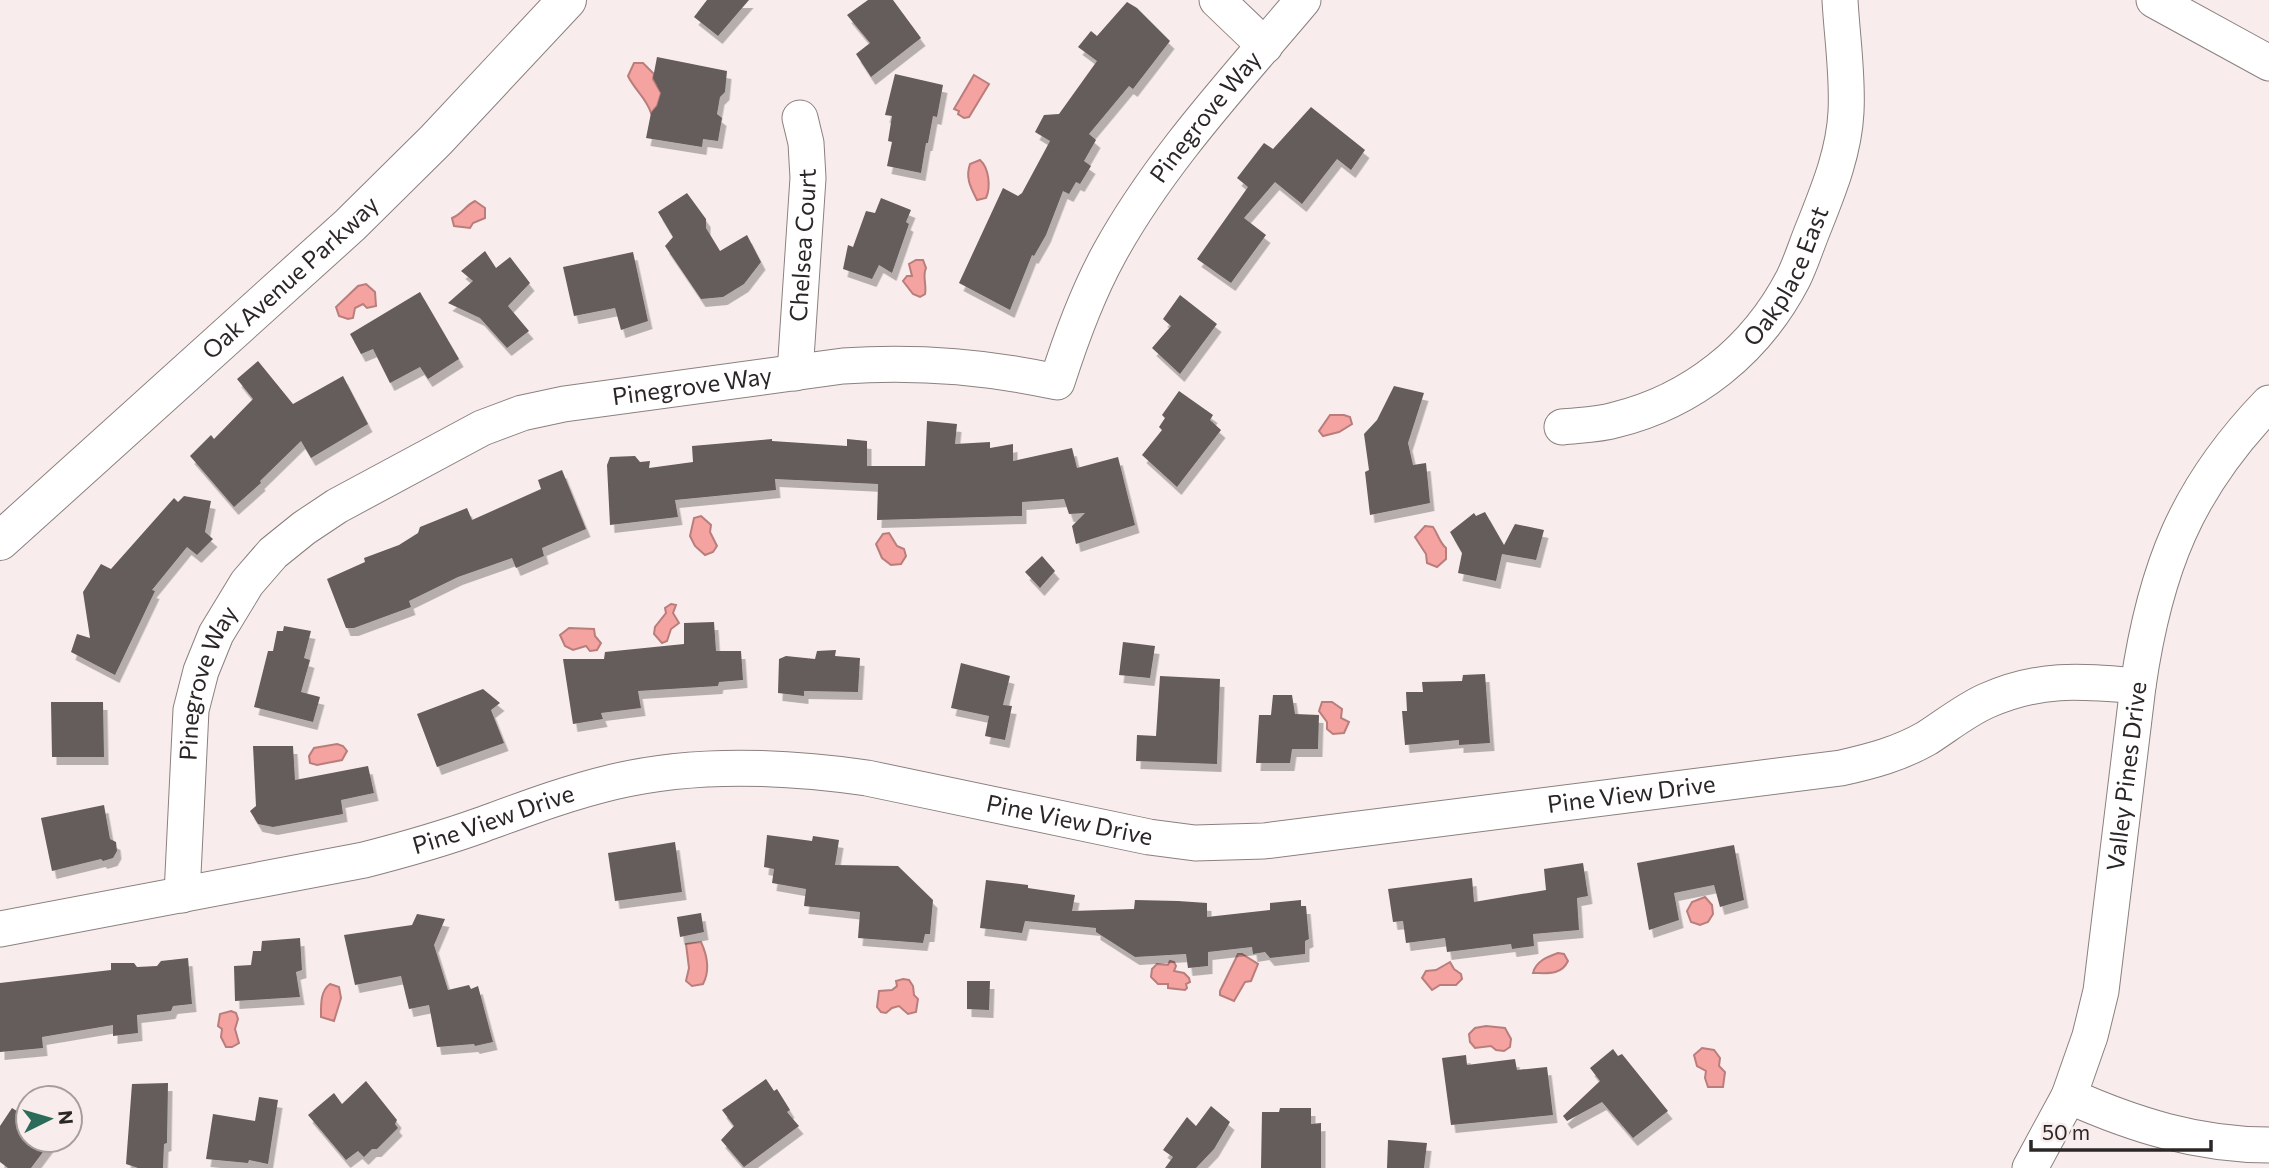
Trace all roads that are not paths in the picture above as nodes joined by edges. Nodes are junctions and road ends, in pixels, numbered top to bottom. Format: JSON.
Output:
{"nodes":[{"id":1,"x":567,"y":0,"type":"edge"},
{"id":2,"x":1217,"y":0,"type":"edge"},
{"id":3,"x":1303,"y":0,"type":"edge"},
{"id":4,"x":1840,"y":0,"type":"edge"},
{"id":5,"x":2154,"y":0,"type":"edge"},
{"id":6,"x":1265,"y":46,"type":"junction"},
{"id":7,"x":2269,"y":64,"type":"edge"},
{"id":8,"x":800,"y":118,"type":"dead end"},
{"id":9,"x":795,"y":373,"type":"junction"},
{"id":10,"x":2269,"y":403,"type":"edge"},
{"id":11,"x":1562,"y":427,"type":"dead end"},
{"id":12,"x":0,"y":541,"type":"edge"},
{"id":13,"x":2138,"y":686,"type":"junction"},
{"id":14,"x":182,"y":895,"type":"junction"},
{"id":15,"x":0,"y":929,"type":"edge"},
{"id":16,"x":2069,"y":1096,"type":"junction"},
{"id":17,"x":2269,"y":1145,"type":"edge"},
{"id":18,"x":2030,"y":1168,"type":"edge"}],
"edges":[{"from":1,"to":12,"type":"main road","name":"Oak Avenue Parkway"},
{"from":2,"to":6,"type":"street"},
{"from":3,"to":6,"type":"street","name":"Pinegrove Way"},
{"from":4,"to":11,"type":"street","name":"Oakplace East"},
{"from":5,"to":7,"type":"street"},
{"from":6,"to":9,"type":"street","name":"Pinegrove Way"},
{"from":8,"to":9,"type":"street","name":"Chelsea Court"},
{"from":9,"to":14,"type":"street","name":"Pinegrove Way"},
{"from":10,"to":13,"type":"street","name":"Valley Pines Drive"},
{"from":13,"to":14,"type":"street","name":"Pine View Drive"},
{"from":13,"to":16,"type":"street","name":"Valley Pines Drive"},
{"from":14,"to":15,"type":"street","name":"Pine View Drive"},
{"from":16,"to":17,"type":"street"},
{"from":16,"to":18,"type":"street","name":"Valley Pines Drive"}]}
